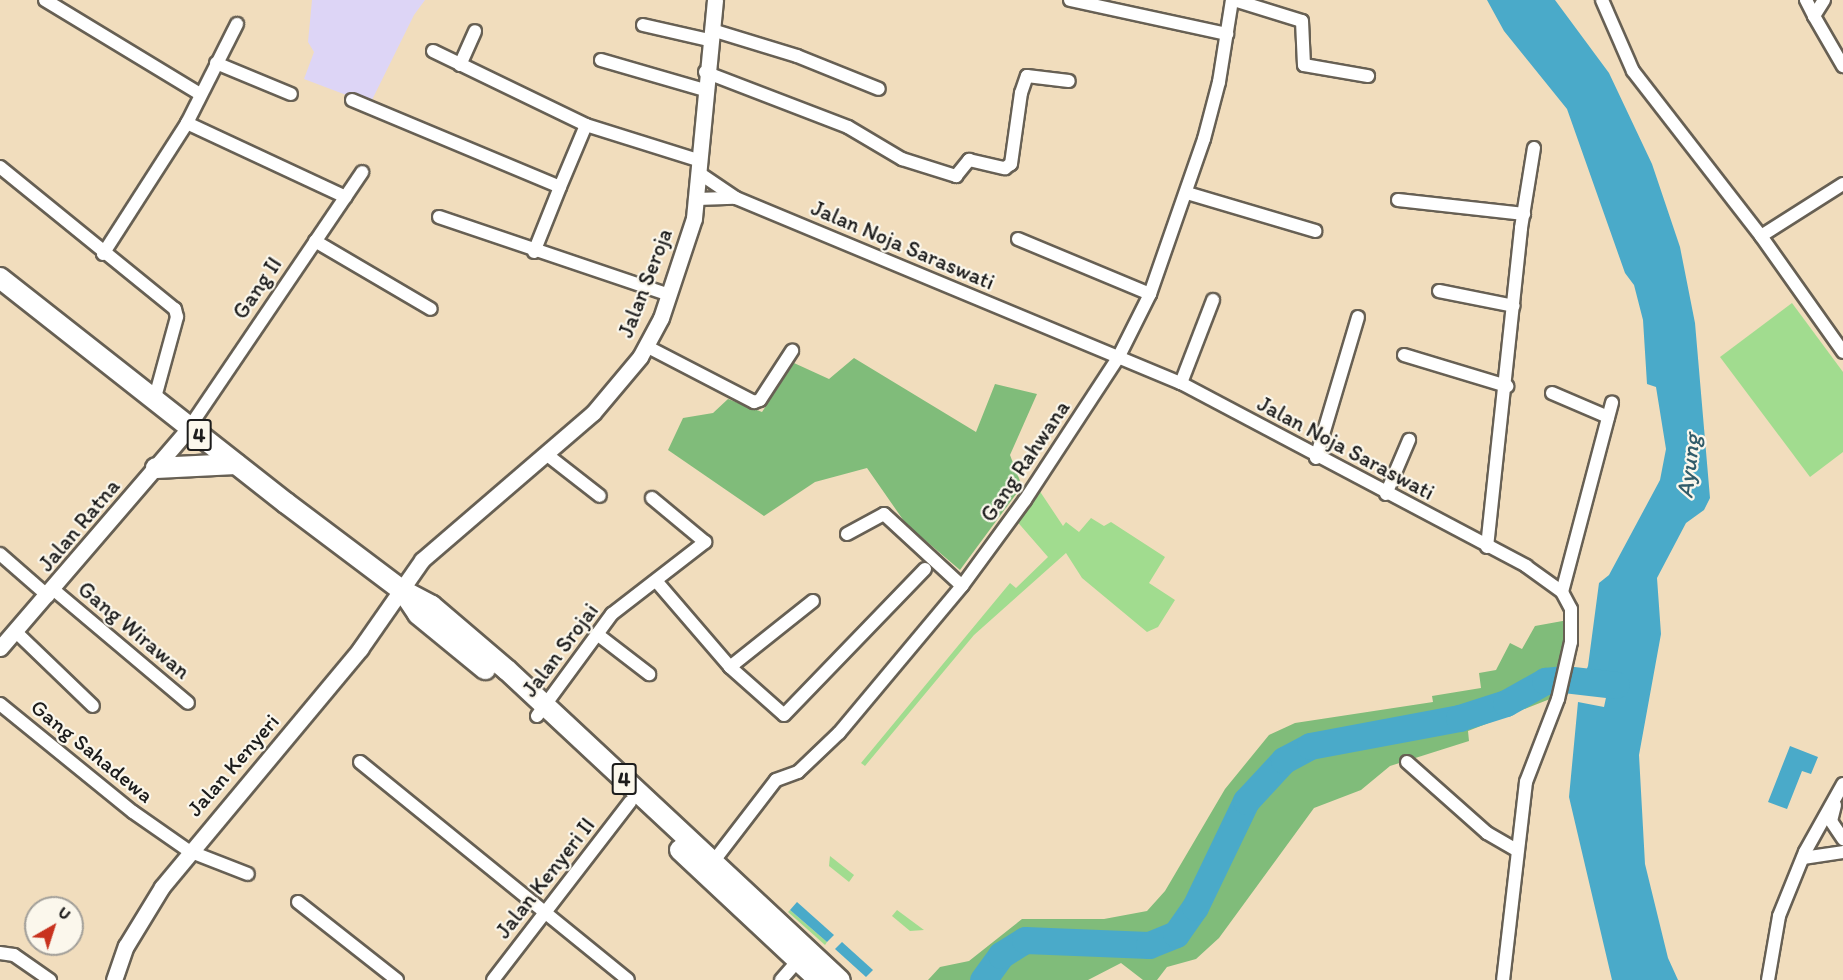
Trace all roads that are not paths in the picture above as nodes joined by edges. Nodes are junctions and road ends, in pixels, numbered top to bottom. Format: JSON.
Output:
{"nodes":[{"id":1,"x":45,"y":0,"type":"edge"},
{"id":2,"x":715,"y":0,"type":"edge"},
{"id":3,"x":1070,"y":0,"type":"edge"},
{"id":4,"x":1233,"y":0,"type":"edge"},
{"id":5,"x":1602,"y":0,"type":"edge"},
{"id":6,"x":1806,"y":0,"type":"edge"},
{"id":7,"x":1824,"y":0,"type":"edge"},
{"id":8,"x":1814,"y":16,"type":"junction"},
{"id":9,"x":237,"y":24,"type":"dead end"},
{"id":10,"x":643,"y":25,"type":"dead end"},
{"id":11,"x":475,"y":32,"type":"dead end"},
{"id":12,"x":1227,"y":34,"type":"junction"},
{"id":13,"x":711,"y":35,"type":"junction"},
{"id":14,"x":433,"y":51,"type":"dead end"},
{"id":15,"x":601,"y":60,"type":"dead end"},
{"id":16,"x":216,"y":63,"type":"junction"},
{"id":17,"x":460,"y":65,"type":"junction"},
{"id":18,"x":1843,"y":66,"type":"edge"},
{"id":19,"x":705,"y":72,"type":"junction"},
{"id":20,"x":1368,"y":76,"type":"dead end"},
{"id":21,"x":1069,"y":81,"type":"dead end"},
{"id":22,"x":879,"y":89,"type":"dead end"},
{"id":23,"x":704,"y":90,"type":"junction"},
{"id":24,"x":200,"y":94,"type":"junction"},
{"id":25,"x":291,"y":94,"type":"dead end"},
{"id":26,"x":352,"y":100,"type":"dead end"},
{"id":27,"x":187,"y":123,"type":"junction"},
{"id":28,"x":586,"y":125,"type":"junction"},
{"id":29,"x":1534,"y":148,"type":"dead end"},
{"id":30,"x":699,"y":166,"type":"junction"},
{"id":31,"x":0,"y":167,"type":"edge"},
{"id":32,"x":362,"y":172,"type":"dead end"},
{"id":33,"x":1843,"y":183,"type":"edge"},
{"id":34,"x":560,"y":187,"type":"junction"},
{"id":35,"x":1187,"y":193,"type":"junction"},
{"id":36,"x":346,"y":196,"type":"junction"},
{"id":37,"x":736,"y":198,"type":"junction"},
{"id":38,"x":697,"y":200,"type":"junction"},
{"id":39,"x":1398,"y":200,"type":"dead end"},
{"id":40,"x":1524,"y":214,"type":"junction"},
{"id":41,"x":439,"y":217,"type":"dead end"},
{"id":42,"x":1315,"y":231,"type":"dead end"},
{"id":43,"x":1761,"y":236,"type":"junction"},
{"id":44,"x":1018,"y":239,"type":"dead end"},
{"id":45,"x":315,"y":241,"type":"junction"},
{"id":46,"x":534,"y":252,"type":"junction"},
{"id":47,"x":103,"y":254,"type":"junction"},
{"id":48,"x":0,"y":278,"type":"edge"},
{"id":49,"x":1439,"y":291,"type":"dead end"},
{"id":50,"x":1150,"y":294,"type":"junction"},
{"id":51,"x":669,"y":295,"type":"junction"},
{"id":52,"x":1213,"y":300,"type":"dead end"},
{"id":53,"x":1514,"y":306,"type":"junction"},
{"id":54,"x":431,"y":309,"type":"dead end"},
{"id":55,"x":1358,"y":317,"type":"dead end"},
{"id":56,"x":646,"y":346,"type":"junction"},
{"id":57,"x":792,"y":351,"type":"dead end"},
{"id":58,"x":1843,"y":352,"type":"edge"},
{"id":59,"x":1404,"y":355,"type":"dead end"},
{"id":60,"x":1118,"y":358,"type":"junction"},
{"id":61,"x":1181,"y":382,"type":"junction"},
{"id":62,"x":1507,"y":386,"type":"junction"},
{"id":63,"x":1552,"y":393,"type":"dead end"},
{"id":64,"x":154,"y":401,"type":"junction"},
{"id":65,"x":1612,"y":404,"type":"dead end"},
{"id":66,"x":1608,"y":417,"type":"junction"},
{"id":67,"x":184,"y":433,"type":"junction"},
{"id":68,"x":1408,"y":440,"type":"dead end"},
{"id":69,"x":546,"y":454,"type":"junction"},
{"id":70,"x":1316,"y":458,"type":"junction"},
{"id":71,"x":236,"y":464,"type":"junction"},
{"id":72,"x":156,"y":468,"type":"junction"},
{"id":73,"x":1386,"y":494,"type":"junction"},
{"id":74,"x":600,"y":496,"type":"dead end"},
{"id":75,"x":652,"y":498,"type":"dead end"},
{"id":76,"x":847,"y":534,"type":"dead end"},
{"id":77,"x":1487,"y":547,"type":"junction"},
{"id":78,"x":0,"y":554,"type":"edge"},
{"id":79,"x":925,"y":568,"type":"dead end"},
{"id":80,"x":657,"y":582,"type":"junction"},
{"id":81,"x":962,"y":586,"type":"junction"},
{"id":82,"x":400,"y":589,"type":"junction"},
{"id":83,"x":1562,"y":592,"type":"junction"},
{"id":84,"x":51,"y":593,"type":"junction"},
{"id":85,"x":813,"y":601,"type":"dead end"},
{"id":86,"x":15,"y":632,"type":"junction"},
{"id":87,"x":597,"y":634,"type":"junction"},
{"id":88,"x":0,"y":648,"type":"edge"},
{"id":89,"x":730,"y":667,"type":"junction"},
{"id":90,"x":649,"y":674,"type":"dead end"},
{"id":91,"x":188,"y":703,"type":"dead end"},
{"id":92,"x":0,"y":704,"type":"edge"},
{"id":93,"x":93,"y":706,"type":"dead end"},
{"id":94,"x":541,"y":710,"type":"junction"},
{"id":95,"x":360,"y":762,"type":"dead end"},
{"id":96,"x":1407,"y":762,"type":"dead end"},
{"id":97,"x":1842,"y":785,"type":"edge"},
{"id":98,"x":630,"y":802,"type":"junction"},
{"id":99,"x":1843,"y":839,"type":"edge"},
{"id":100,"x":1516,"y":850,"type":"junction"},
{"id":101,"x":189,"y":851,"type":"junction"},
{"id":102,"x":1843,"y":852,"type":"edge"},
{"id":103,"x":1803,"y":858,"type":"junction"},
{"id":104,"x":713,"y":862,"type":"junction"},
{"id":105,"x":248,"y":874,"type":"dead end"},
{"id":106,"x":298,"y":902,"type":"dead end"},
{"id":107,"x":544,"y":913,"type":"junction"},
{"id":108,"x":0,"y":953,"type":"edge"},
{"id":109,"x":803,"y":955,"type":"junction"},
{"id":110,"x":50,"y":980,"type":"edge"},
{"id":111,"x":114,"y":980,"type":"edge"},
{"id":112,"x":397,"y":980,"type":"edge"},
{"id":113,"x":493,"y":980,"type":"edge"},
{"id":114,"x":628,"y":980,"type":"edge"},
{"id":115,"x":781,"y":980,"type":"edge"},
{"id":116,"x":819,"y":980,"type":"edge"},
{"id":117,"x":840,"y":980,"type":"edge"},
{"id":118,"x":1503,"y":980,"type":"edge"},
{"id":119,"x":1768,"y":980,"type":"edge"}],
"edges":[{"from":1,"to":24,"type":"street"},
{"from":2,"to":13,"type":"street","name":"Jalan Seroja"},
{"from":3,"to":12,"type":"street"},
{"from":4,"to":12,"type":"street","name":"Gang Rahwana"},
{"from":4,"to":20,"type":"street"},
{"from":5,"to":43,"type":"street"},
{"from":6,"to":8,"type":"street"},
{"from":7,"to":8,"type":"street"},
{"from":8,"to":18,"type":"street"},
{"from":9,"to":16,"type":"street"},
{"from":10,"to":13,"type":"street"},
{"from":11,"to":17,"type":"street"},
{"from":12,"to":35,"type":"street","name":"Gang Rahwana"},
{"from":13,"to":19,"type":"street","name":"Jalan Seroja"},
{"from":13,"to":22,"type":"street"},
{"from":14,"to":17,"type":"street","name":"Jalan Noja Saraswati"},
{"from":15,"to":23,"type":"street"},
{"from":16,"to":24,"type":"street"},
{"from":16,"to":25,"type":"street"},
{"from":17,"to":28,"type":"street","name":"Jalan Noja Saraswati"},
{"from":19,"to":21,"type":"street"},
{"from":19,"to":23,"type":"street","name":"Jalan Seroja"},
{"from":23,"to":30,"type":"street","name":"Jalan Seroja"},
{"from":24,"to":27,"type":"street"},
{"from":26,"to":34,"type":"street"},
{"from":27,"to":36,"type":"street"},
{"from":27,"to":47,"type":"street"},
{"from":28,"to":30,"type":"street","name":"Jalan Noja Saraswati"},
{"from":28,"to":34,"type":"street"},
{"from":29,"to":40,"type":"street"},
{"from":30,"to":37,"type":"street","name":"Jalan Noja Saraswati"},
{"from":30,"to":38,"type":"street","name":"Jalan Seroja"},
{"from":31,"to":47,"type":"street"},
{"from":32,"to":36,"type":"street","name":"Gang II"},
{"from":33,"to":43,"type":"street"},
{"from":34,"to":46,"type":"street"},
{"from":35,"to":42,"type":"street"},
{"from":35,"to":50,"type":"street","name":"Gang Rahwana"},
{"from":36,"to":45,"type":"street","name":"Gang II"},
{"from":37,"to":38,"type":"street","name":"Jalan Noja Saraswati"},
{"from":37,"to":60,"type":"street","name":"Jalan Noja Saraswati"},
{"from":38,"to":51,"type":"street","name":"Jalan Seroja"},
{"from":39,"to":40,"type":"street"},
{"from":40,"to":53,"type":"street"},
{"from":41,"to":46,"type":"street"},
{"from":43,"to":58,"type":"street"},
{"from":44,"to":50,"type":"street"},
{"from":45,"to":54,"type":"street"},
{"from":45,"to":67,"type":"street","name":"Gang II"},
{"from":46,"to":51,"type":"street"},
{"from":47,"to":64,"type":"street"},
{"from":48,"to":64,"type":"highway","number":"4"},
{"from":49,"to":53,"type":"street"},
{"from":50,"to":60,"type":"street","name":"Gang Rahwana"},
{"from":51,"to":56,"type":"street","name":"Jalan Seroja"},
{"from":52,"to":61,"type":"street"},
{"from":53,"to":62,"type":"street"},
{"from":55,"to":70,"type":"street"},
{"from":56,"to":57,"type":"street"},
{"from":56,"to":69,"type":"street","name":"Jalan Seroja"},
{"from":59,"to":62,"type":"street"},
{"from":60,"to":61,"type":"street","name":"Jalan Noja Saraswati"},
{"from":60,"to":81,"type":"street","name":"Gang Rahwana"},
{"from":61,"to":70,"type":"street","name":"Jalan Noja Saraswati"},
{"from":62,"to":77,"type":"street"},
{"from":63,"to":66,"type":"street"},
{"from":64,"to":67,"type":"highway","number":"4"},
{"from":65,"to":66,"type":"street"},
{"from":66,"to":83,"type":"street"},
{"from":67,"to":71,"type":"highway","number":"4"},
{"from":67,"to":72,"type":"street","name":"Jalan Ratna"},
{"from":68,"to":73,"type":"street"},
{"from":69,"to":74,"type":"street"},
{"from":69,"to":82,"type":"street","name":"Jalan Seroja"},
{"from":70,"to":73,"type":"street","name":"Jalan Noja Saraswati"},
{"from":71,"to":72,"type":"highway"},
{"from":71,"to":82,"type":"highway","number":"4"},
{"from":72,"to":84,"type":"street","name":"Jalan Ratna"},
{"from":73,"to":77,"type":"street","name":"Jalan Noja Saraswati"},
{"from":75,"to":80,"type":"street","name":"Jalan Srojai"},
{"from":76,"to":81,"type":"street"},
{"from":77,"to":83,"type":"street","name":"Jalan Noja Saraswati"},
{"from":78,"to":84,"type":"street","name":"Gang Wirawan"},
{"from":79,"to":89,"type":"street"},
{"from":80,"to":87,"type":"street","name":"Jalan Srojai"},
{"from":80,"to":89,"type":"street"},
{"from":81,"to":104,"type":"street","name":"Gang Rahwana"},
{"from":82,"to":94,"type":"highway","number":"4"},
{"from":82,"to":101,"type":"street","name":"Jalan Kenyeri"},
{"from":83,"to":100,"type":"street"},
{"from":84,"to":86,"type":"street","name":"Jalan Ratna"},
{"from":84,"to":91,"type":"street","name":"Gang Wirawan"},
{"from":85,"to":89,"type":"street"},
{"from":86,"to":88,"type":"street","name":"Jalan Ratna"},
{"from":86,"to":93,"type":"street"},
{"from":87,"to":90,"type":"street"},
{"from":87,"to":94,"type":"street","name":"Jalan Srojai"},
{"from":92,"to":101,"type":"street","name":"Gang Sahadewa"},
{"from":94,"to":98,"type":"highway","number":"4"},
{"from":94,"to":104,"type":"highway","number":"4"},
{"from":95,"to":107,"type":"street"},
{"from":96,"to":100,"type":"street"},
{"from":97,"to":99,"type":"street"},
{"from":97,"to":103,"type":"street"},
{"from":98,"to":107,"type":"street","name":"Jalan Kenyeri II"},
{"from":98,"to":109,"type":"highway","number":"4"},
{"from":100,"to":118,"type":"street"},
{"from":101,"to":105,"type":"street","name":"Gang Sahadewa"},
{"from":101,"to":111,"type":"street","name":"Jalan Kenyeri"},
{"from":102,"to":103,"type":"street"},
{"from":103,"to":119,"type":"street"},
{"from":104,"to":109,"type":"highway","number":"4"},
{"from":106,"to":112,"type":"street"},
{"from":107,"to":113,"type":"street","name":"Jalan Kenyeri II"},
{"from":107,"to":114,"type":"street"},
{"from":108,"to":110,"type":"street"},
{"from":109,"to":115,"type":"street"},
{"from":109,"to":116,"type":"highway","number":"4"},
{"from":109,"to":117,"type":"highway","number":"4"}]}
